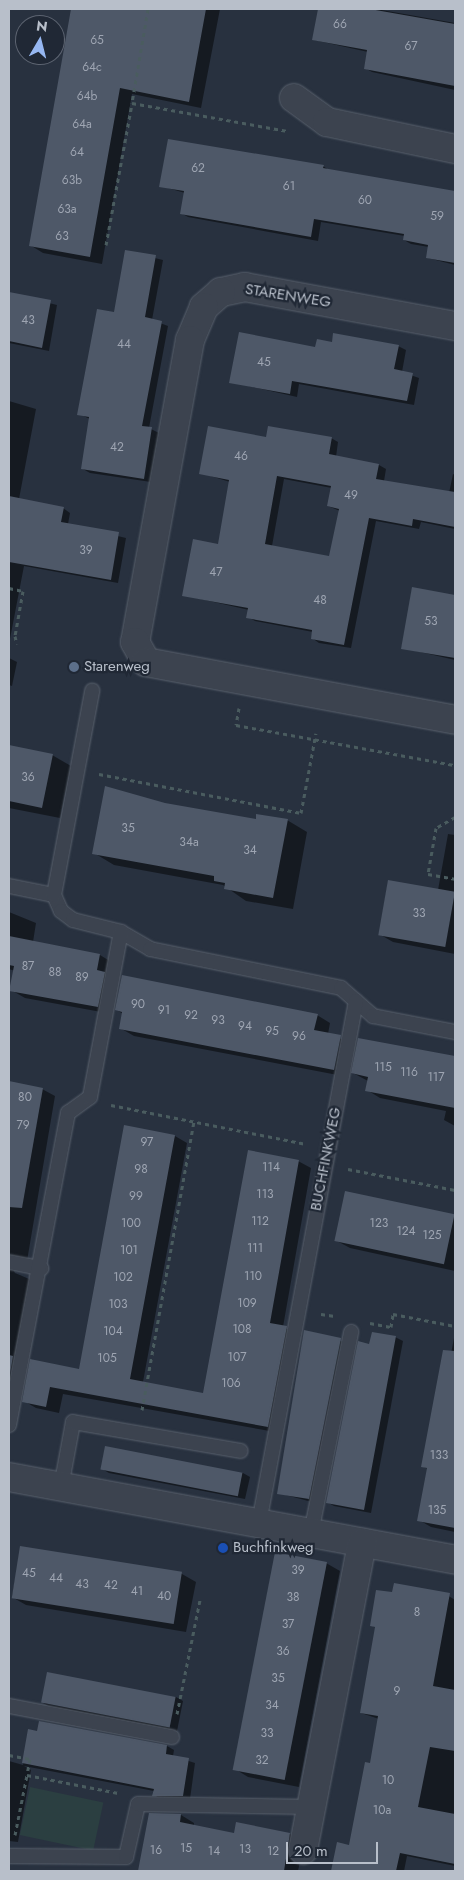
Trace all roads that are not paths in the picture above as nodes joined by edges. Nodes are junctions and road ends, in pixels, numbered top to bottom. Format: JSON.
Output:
{"nodes":[{"id":1,"x":297,"y":100,"type":"road end"},
{"id":2,"x":455,"y":148,"type":"edge"},
{"id":3,"x":455,"y":326,"type":"edge"},
{"id":4,"x":92,"y":691,"type":"dead end"},
{"id":5,"x":455,"y":720,"type":"edge"},
{"id":6,"x":9,"y":886,"type":"edge"},
{"id":7,"x":54,"y":895,"type":"junction"},
{"id":8,"x":121,"y":932,"type":"junction"},
{"id":9,"x":356,"y":1001,"type":"junction"},
{"id":10,"x":455,"y":1032,"type":"edge"},
{"id":11,"x":9,"y":1262,"type":"edge"},
{"id":12,"x":41,"y":1268,"type":"junction"},
{"id":13,"x":351,"y":1332,"type":"dead end"},
{"id":14,"x":9,"y":1425,"type":"edge"},
{"id":15,"x":241,"y":1451,"type":"dead end"},
{"id":16,"x":9,"y":1477,"type":"edge"},
{"id":17,"x":61,"y":1487,"type":"junction"},
{"id":18,"x":259,"y":1523,"type":"junction"},
{"id":19,"x":311,"y":1533,"type":"junction"},
{"id":20,"x":362,"y":1543,"type":"junction"},
{"id":21,"x":455,"y":1560,"type":"edge"},
{"id":22,"x":9,"y":1706,"type":"edge"},
{"id":23,"x":172,"y":1737,"type":"road end"},
{"id":24,"x":311,"y":1807,"type":"junction"},
{"id":25,"x":303,"y":1850,"type":"dead end"},
{"id":26,"x":10,"y":1856,"type":"edge"}],
"edges":[{"from":1,"to":2,"type":"street"},
{"from":3,"to":5,"type":"street","name":"STARENWEG"},
{"from":4,"to":7,"type":"lane"},
{"from":6,"to":7,"type":"lane"},
{"from":7,"to":8,"type":"lane"},
{"from":8,"to":9,"type":"lane"},
{"from":8,"to":12,"type":"lane"},
{"from":9,"to":10,"type":"lane"},
{"from":9,"to":18,"type":"lane","name":"BUCHFINKWEG"},
{"from":11,"to":12,"type":"lane"},
{"from":12,"to":14,"type":"lane"},
{"from":13,"to":19,"type":"lane"},
{"from":15,"to":17,"type":"lane"},
{"from":16,"to":17,"type":"street"},
{"from":17,"to":18,"type":"street"},
{"from":18,"to":19,"type":"street"},
{"from":19,"to":20,"type":"street"},
{"from":20,"to":21,"type":"street"},
{"from":20,"to":24,"type":"street"},
{"from":22,"to":23,"type":"lane"},
{"from":24,"to":25,"type":"street"},
{"from":24,"to":26,"type":"lane"}]}
